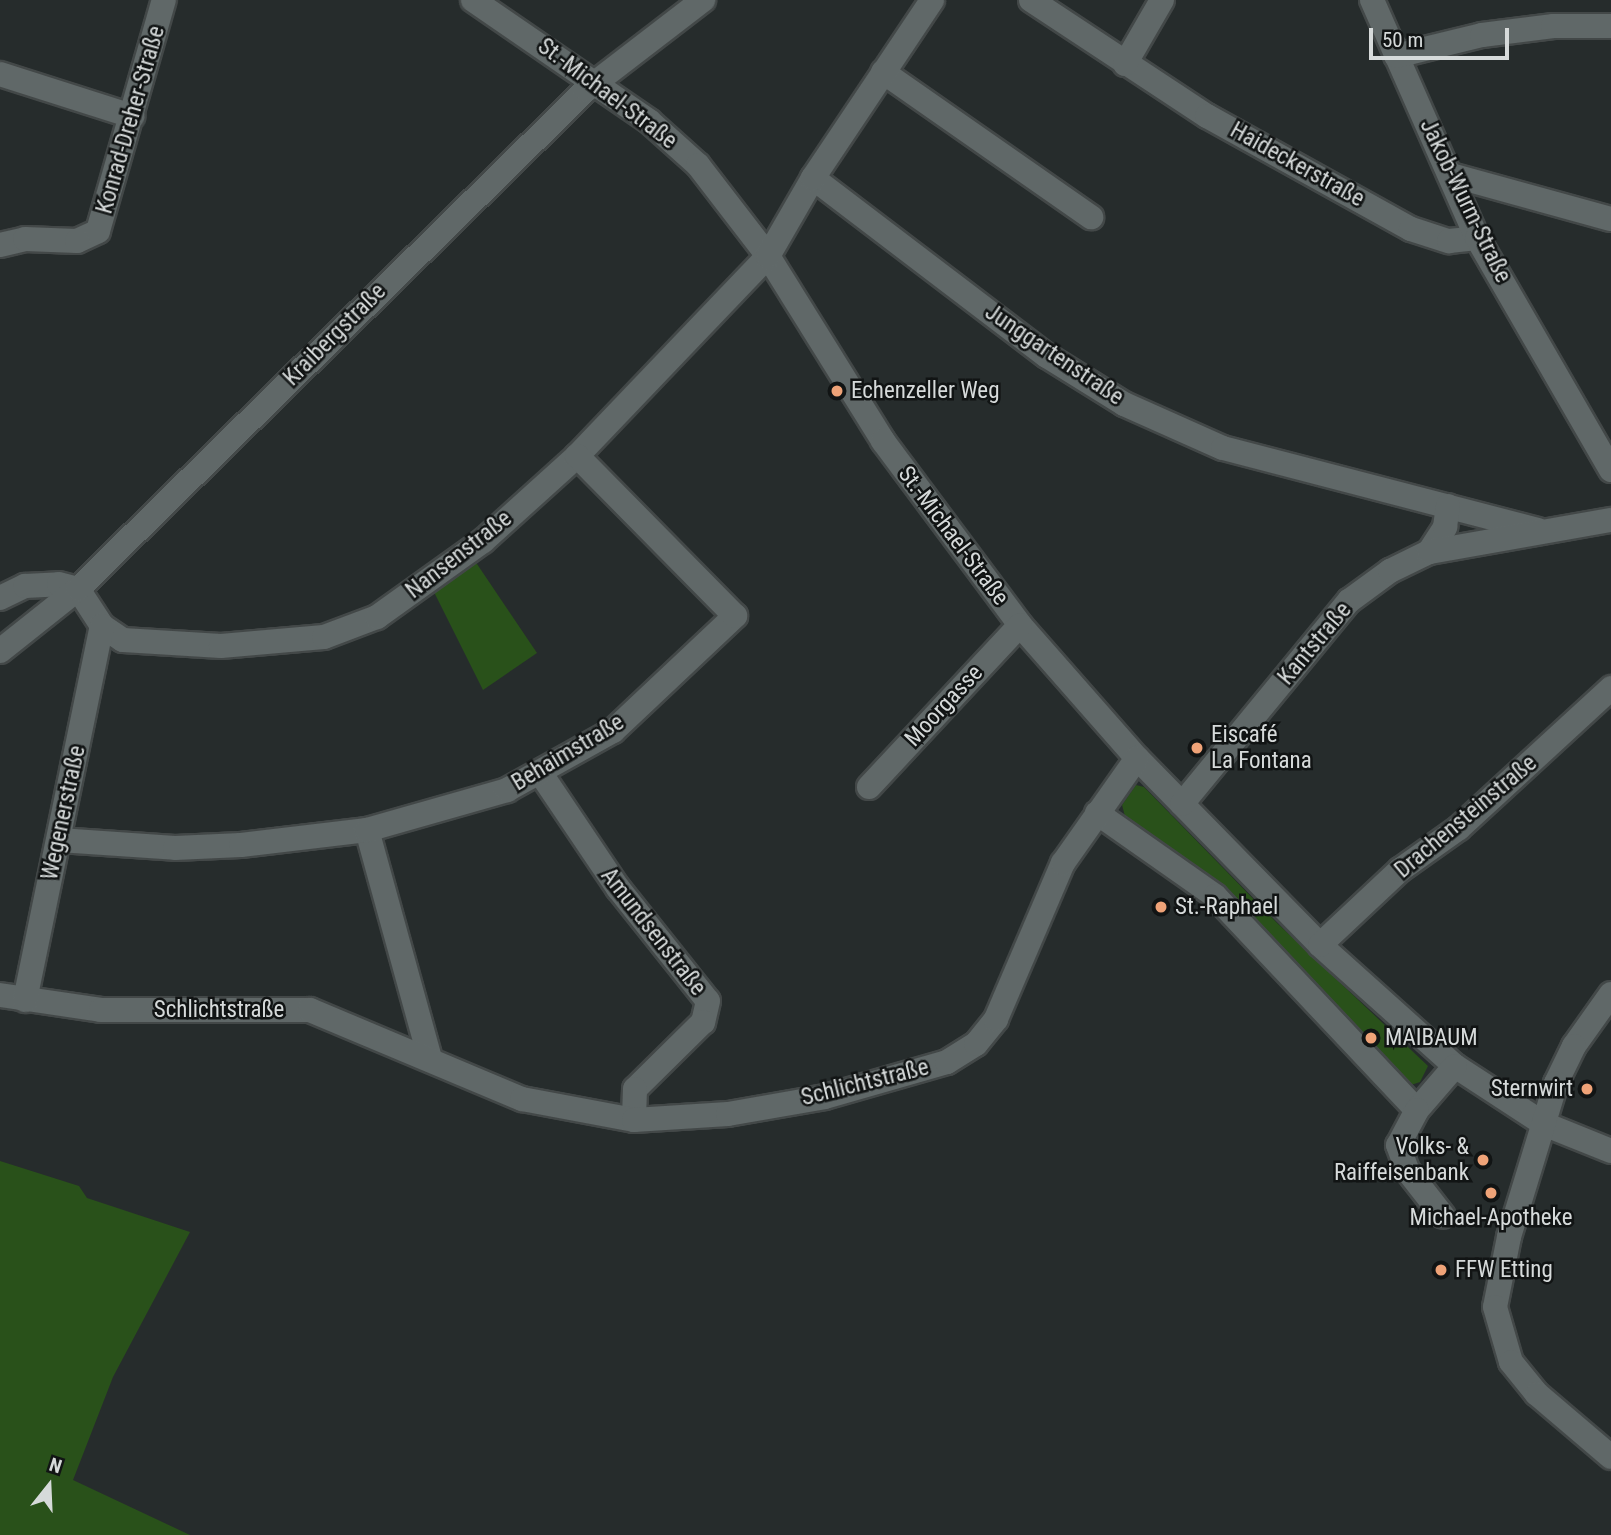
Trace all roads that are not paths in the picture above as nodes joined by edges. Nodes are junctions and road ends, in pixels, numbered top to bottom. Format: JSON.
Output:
{"nodes":[{"id":1,"x":164,"y":0,"type":"edge"},
{"id":2,"x":473,"y":0,"type":"edge"},
{"id":3,"x":703,"y":0,"type":"edge"},
{"id":4,"x":932,"y":0,"type":"edge"},
{"id":5,"x":1031,"y":0,"type":"edge"},
{"id":6,"x":1163,"y":0,"type":"edge"},
{"id":7,"x":1372,"y":0,"type":"edge"},
{"id":8,"x":1611,"y":26,"type":"edge"},
{"id":9,"x":1396,"y":56,"type":"junction"},
{"id":10,"x":1125,"y":64,"type":"junction"},
{"id":11,"x":883,"y":72,"type":"junction"},
{"id":12,"x":0,"y":74,"type":"edge"},
{"id":13,"x":595,"y":82,"type":"junction"},
{"id":14,"x":132,"y":116,"type":"junction"},
{"id":15,"x":1451,"y":175,"type":"junction"},
{"id":16,"x":813,"y":178,"type":"junction"},
{"id":17,"x":1091,"y":217,"type":"dead end"},
{"id":18,"x":1611,"y":219,"type":"edge"},
{"id":19,"x":1477,"y":238,"type":"junction"},
{"id":20,"x":0,"y":245,"type":"edge"},
{"id":21,"x":768,"y":256,"type":"junction"},
{"id":22,"x":578,"y":456,"type":"junction"},
{"id":23,"x":1611,"y":470,"type":"edge"},
{"id":24,"x":1448,"y":506,"type":"junction"},
{"id":25,"x":1611,"y":520,"type":"edge"},
{"id":26,"x":1538,"y":530,"type":"junction"},
{"id":27,"x":1429,"y":552,"type":"junction"},
{"id":28,"x":78,"y":589,"type":"junction"},
{"id":29,"x":0,"y":598,"type":"edge"},
{"id":30,"x":1020,"y":625,"type":"junction"},
{"id":31,"x":102,"y":626,"type":"junction"},
{"id":32,"x":0,"y":651,"type":"edge"},
{"id":33,"x":1611,"y":688,"type":"edge"},
{"id":34,"x":1137,"y":758,"type":"junction"},
{"id":35,"x":541,"y":774,"type":"junction"},
{"id":36,"x":869,"y":787,"type":"dead end"},
{"id":37,"x":1182,"y":804,"type":"junction"},
{"id":38,"x":1097,"y":813,"type":"junction"},
{"id":39,"x":368,"y":830,"type":"junction"},
{"id":40,"x":59,"y":840,"type":"junction"},
{"id":41,"x":1320,"y":945,"type":"junction"},
{"id":42,"x":1611,"y":994,"type":"edge"},
{"id":43,"x":0,"y":995,"type":"edge"},
{"id":44,"x":25,"y":1000,"type":"junction"},
{"id":45,"x":430,"y":1059,"type":"junction"},
{"id":46,"x":1455,"y":1066,"type":"junction"},
{"id":47,"x":1417,"y":1110,"type":"junction"},
{"id":48,"x":634,"y":1120,"type":"junction"},
{"id":49,"x":1544,"y":1124,"type":"junction"},
{"id":50,"x":1611,"y":1152,"type":"edge"},
{"id":51,"x":1443,"y":1216,"type":"dead end"},
{"id":52,"x":1611,"y":1457,"type":"edge"}],
"edges":[{"from":1,"to":14,"type":"street","name":"Konrad-Dreher-Straße"},
{"from":2,"to":13,"type":"street","name":"St.-Michael-Straße"},
{"from":3,"to":13,"type":"street","name":"Kraibergstraße"},
{"from":4,"to":11,"type":"street"},
{"from":5,"to":10,"type":"street","name":"Haideckerstraße"},
{"from":6,"to":10,"type":"street"},
{"from":7,"to":9,"type":"street","name":"Jakob-Wurm-Straße"},
{"from":8,"to":9,"type":"street"},
{"from":9,"to":15,"type":"street","name":"Jakob-Wurm-Straße"},
{"from":10,"to":19,"type":"street","name":"Haideckerstraße"},
{"from":11,"to":16,"type":"street"},
{"from":11,"to":17,"type":"street"},
{"from":12,"to":14,"type":"street"},
{"from":13,"to":21,"type":"street","name":"St.-Michael-Straße"},
{"from":13,"to":28,"type":"street","name":"Kraibergstraße"},
{"from":14,"to":20,"type":"street","name":"Konrad-Dreher-Straße"},
{"from":15,"to":18,"type":"street"},
{"from":15,"to":19,"type":"street","name":"Jakob-Wurm-Straße"},
{"from":16,"to":21,"type":"street"},
{"from":16,"to":24,"type":"street","name":"Junggartenstraße"},
{"from":19,"to":23,"type":"street","name":"Jakob-Wurm-Straße"},
{"from":21,"to":22,"type":"street","name":"Nansenstraße"},
{"from":21,"to":30,"type":"street","name":"St.-Michael-Straße"},
{"from":22,"to":31,"type":"street","name":"Nansenstraße"},
{"from":22,"to":35,"type":"street","name":"Behaimstraße"},
{"from":24,"to":26,"type":"street","name":"Junggartenstraße"},
{"from":24,"to":27,"type":"street"},
{"from":25,"to":26,"type":"street","name":"Kantstraße"},
{"from":26,"to":27,"type":"street","name":"Kantstraße"},
{"from":27,"to":37,"type":"street","name":"Kantstraße"},
{"from":28,"to":29,"type":"street"},
{"from":28,"to":31,"type":"street"},
{"from":28,"to":32,"type":"street","name":"Kraibergstraße"},
{"from":30,"to":34,"type":"street","name":"St.-Michael-Straße"},
{"from":30,"to":36,"type":"street","name":"Moorgasse"},
{"from":31,"to":40,"type":"street","name":"Wegenerstraße"},
{"from":33,"to":41,"type":"street","name":"Drachensteinstraße"},
{"from":34,"to":37,"type":"street","name":"St.-Michael-Straße"},
{"from":34,"to":38,"type":"street","name":"Schlichtstraße"},
{"from":35,"to":39,"type":"street","name":"Behaimstraße"},
{"from":35,"to":48,"type":"street","name":"Amundsenstraße"},
{"from":37,"to":41,"type":"street","name":"St.-Michael-Straße"},
{"from":38,"to":47,"type":"street"},
{"from":38,"to":48,"type":"street","name":"Schlichtstraße"},
{"from":39,"to":40,"type":"street","name":"Behaimstraße"},
{"from":39,"to":45,"type":"street"},
{"from":40,"to":44,"type":"street","name":"Wegenerstraße"},
{"from":41,"to":46,"type":"street","name":"St.-Michael-Straße"},
{"from":42,"to":49,"type":"street"},
{"from":43,"to":44,"type":"street","name":"Schlichtstraße"},
{"from":44,"to":45,"type":"street","name":"Schlichtstraße"},
{"from":45,"to":48,"type":"street","name":"Schlichtstraße"},
{"from":46,"to":47,"type":"street"},
{"from":46,"to":49,"type":"street","name":"St.-Michael-Straße"},
{"from":47,"to":51,"type":"street"},
{"from":49,"to":50,"type":"street","name":"St.-Michael-Straße"},
{"from":49,"to":52,"type":"street"}]}
